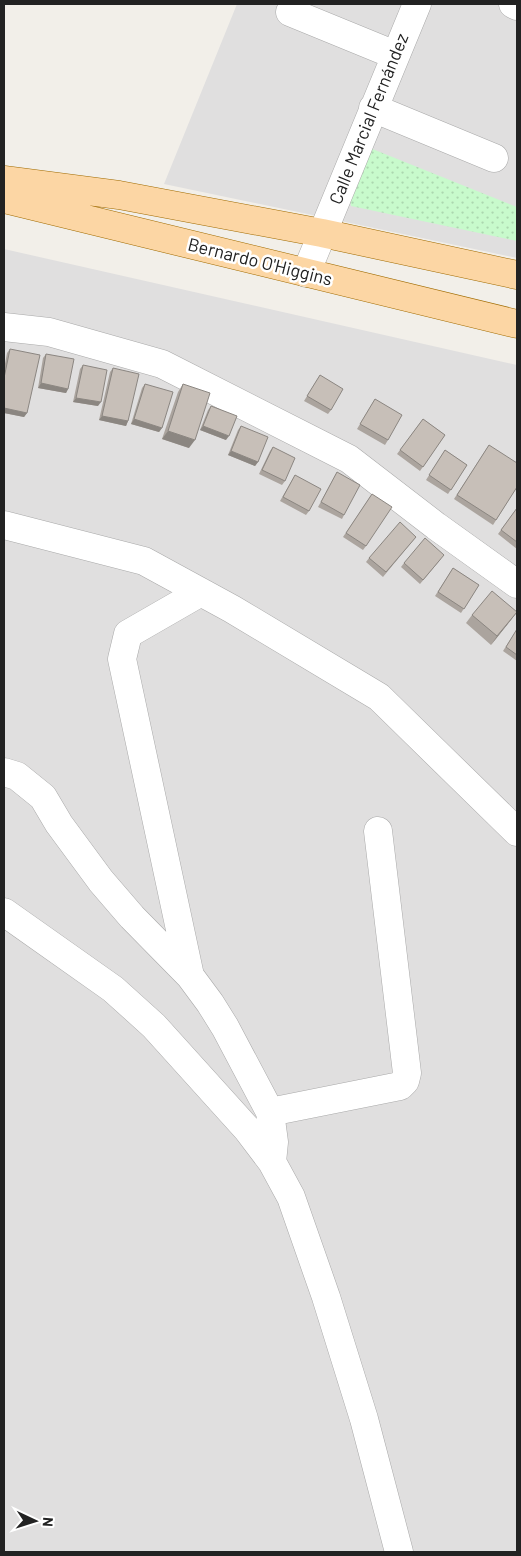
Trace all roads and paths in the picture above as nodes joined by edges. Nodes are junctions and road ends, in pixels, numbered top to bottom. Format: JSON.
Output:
{"nodes":[{"id":1,"x":417,"y":4,"type":"edge"},
{"id":2,"x":513,"y":4,"type":"edge"},
{"id":3,"x":517,"y":6,"type":"edge"},
{"id":4,"x":290,"y":12,"type":"dead end"},
{"id":5,"x":395,"y":55,"type":"junction"},
{"id":6,"x":373,"y":108,"type":"junction"},
{"id":7,"x":494,"y":158,"type":"dead end"},
{"id":8,"x":4,"y":180,"type":"edge"},
{"id":9,"x":4,"y":199,"type":"edge"},
{"id":10,"x":322,"y":233,"type":"junction"},
{"id":11,"x":306,"y":273,"type":"junction"},
{"id":12,"x":517,"y":275,"type":"edge"},
{"id":13,"x":517,"y":324,"type":"edge"},
{"id":14,"x":4,"y":327,"type":"edge"},
{"id":15,"x":4,"y":526,"type":"edge"},
{"id":16,"x":517,"y":584,"type":"edge"},
{"id":17,"x":201,"y":592,"type":"junction"},
{"id":18,"x":4,"y":772,"type":"edge"},
{"id":19,"x":378,"y":831,"type":"dead end"},
{"id":20,"x":517,"y":832,"type":"edge"},
{"id":21,"x":4,"y":912,"type":"edge"},
{"id":22,"x":190,"y":976,"type":"junction"},
{"id":23,"x":270,"y":1112,"type":"junction"},
{"id":24,"x":272,"y":1162,"type":"junction"},
{"id":25,"x":399,"y":1552,"type":"edge"}],
"edges":[{"from":1,"to":5,"type":"street","name":"Calle Marcial Fernández"},
{"from":2,"to":3,"type":"street"},
{"from":4,"to":5,"type":"street"},
{"from":5,"to":6,"type":"street","name":"Calle Marcial Fernández"},
{"from":6,"to":7,"type":"street"},
{"from":6,"to":10,"type":"street","name":"Calle Marcial Fernández"},
{"from":8,"to":10,"type":"main road","name":"Bernardo O'Higgins"},
{"from":9,"to":11,"type":"main road","name":"Bernardo O'Higgins"},
{"from":10,"to":11,"type":"street","name":"Calle Marcial Fernández"},
{"from":10,"to":12,"type":"main road","name":"Bernardo O'Higgins"},
{"from":11,"to":13,"type":"main road","name":"Bernardo O'Higgins"},
{"from":14,"to":16,"type":"street"},
{"from":15,"to":17,"type":"street"},
{"from":17,"to":20,"type":"street"},
{"from":17,"to":22,"type":"street"},
{"from":18,"to":22,"type":"street"},
{"from":19,"to":23,"type":"street"},
{"from":21,"to":24,"type":"street"},
{"from":22,"to":23,"type":"street"},
{"from":23,"to":24,"type":"street"},
{"from":24,"to":25,"type":"street"}]}
